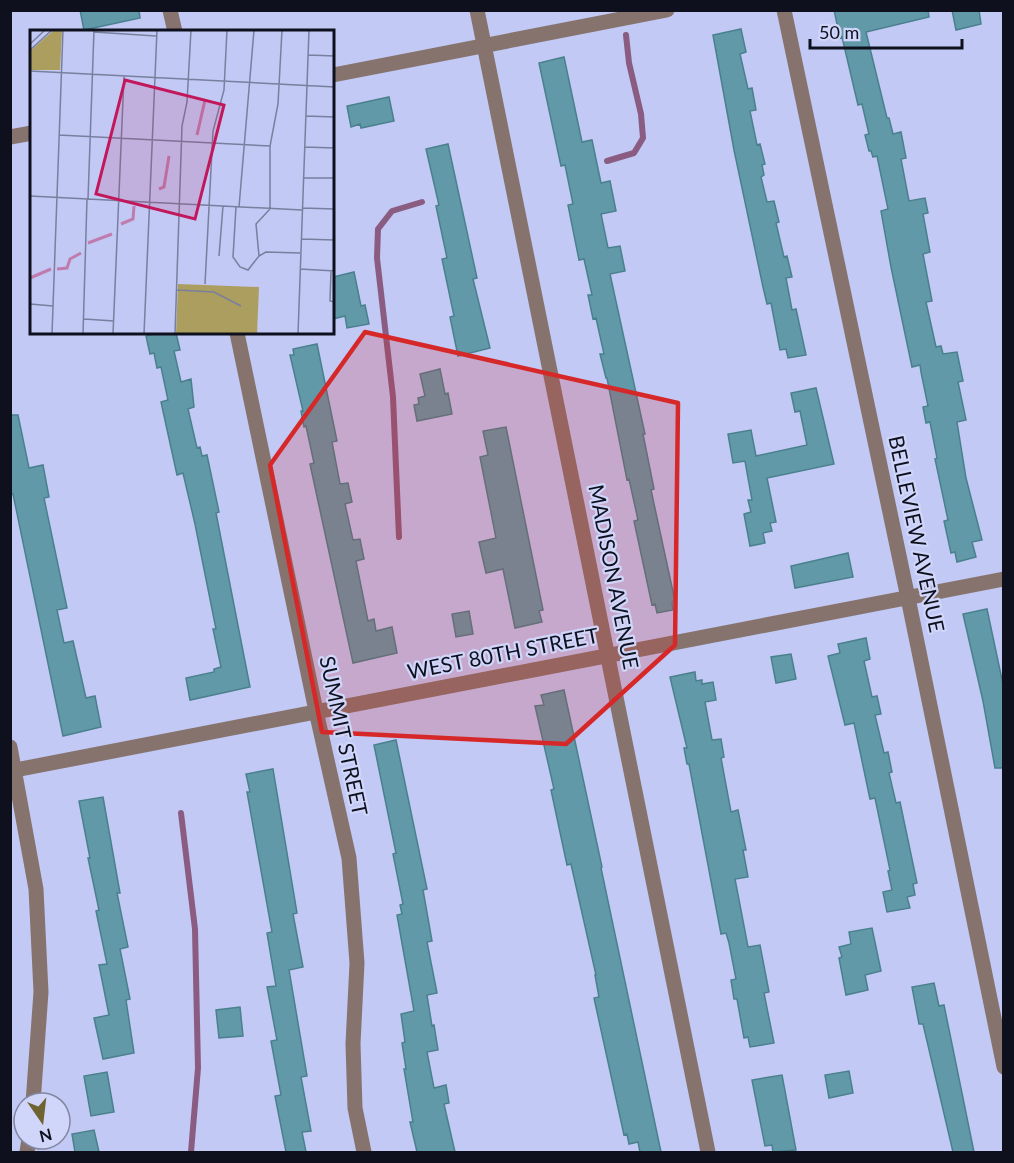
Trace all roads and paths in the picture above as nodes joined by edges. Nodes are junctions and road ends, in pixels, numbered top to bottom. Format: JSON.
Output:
{"nodes":[{"id":1,"x":170,"y":10,"type":"edge"},
{"id":2,"x":477,"y":10,"type":"edge"},
{"id":3,"x":667,"y":10,"type":"edge"},
{"id":4,"x":784,"y":10,"type":"edge"},
{"id":5,"x":175,"y":30,"type":"edge"},
{"id":6,"x":484,"y":46,"type":"junction"},
{"id":7,"x":334,"y":75,"type":"edge"},
{"id":8,"x":30,"y":133,"type":"edge"},
{"id":9,"x":10,"y":137,"type":"edge"},
{"id":10,"x":237,"y":334,"type":"edge"},
{"id":11,"x":1004,"y":579,"type":"edge"},
{"id":12,"x":908,"y":598,"type":"junction"},
{"id":13,"x":608,"y":655,"type":"junction"},
{"id":14,"x":316,"y":711,"type":"junction"},
{"id":15,"x":10,"y":747,"type":"edge"},
{"id":16,"x":13,"y":771,"type":"edge"},
{"id":17,"x":1004,"y":1067,"type":"edge"},
{"id":18,"x":34,"y":1091,"type":"edge"},
{"id":19,"x":364,"y":1152,"type":"edge"},
{"id":20,"x":708,"y":1152,"type":"edge"}],
"edges":[{"from":1,"to":5,"type":"street"},
{"from":2,"to":6,"type":"street","name":"MADISON AVENUE"},
{"from":3,"to":6,"type":"street"},
{"from":4,"to":12,"type":"street","name":"BELLEVIEW AVENUE"},
{"from":6,"to":7,"type":"street"},
{"from":6,"to":13,"type":"street","name":"MADISON AVENUE"},
{"from":8,"to":9,"type":"street"},
{"from":10,"to":14,"type":"street","name":"SUMMIT STREET"},
{"from":11,"to":12,"type":"street","name":"WEST 80TH STREET"},
{"from":12,"to":13,"type":"street","name":"WEST 80TH STREET"},
{"from":12,"to":17,"type":"street","name":"BELLEVIEW AVENUE"},
{"from":13,"to":14,"type":"street","name":"WEST 80TH STREET"},
{"from":13,"to":20,"type":"street","name":"MADISON AVENUE"},
{"from":14,"to":16,"type":"street","name":"WEST 80TH STREET"},
{"from":14,"to":19,"type":"street","name":"SUMMIT STREET"},
{"from":15,"to":16,"type":"street"},
{"from":16,"to":18,"type":"street"}]}
